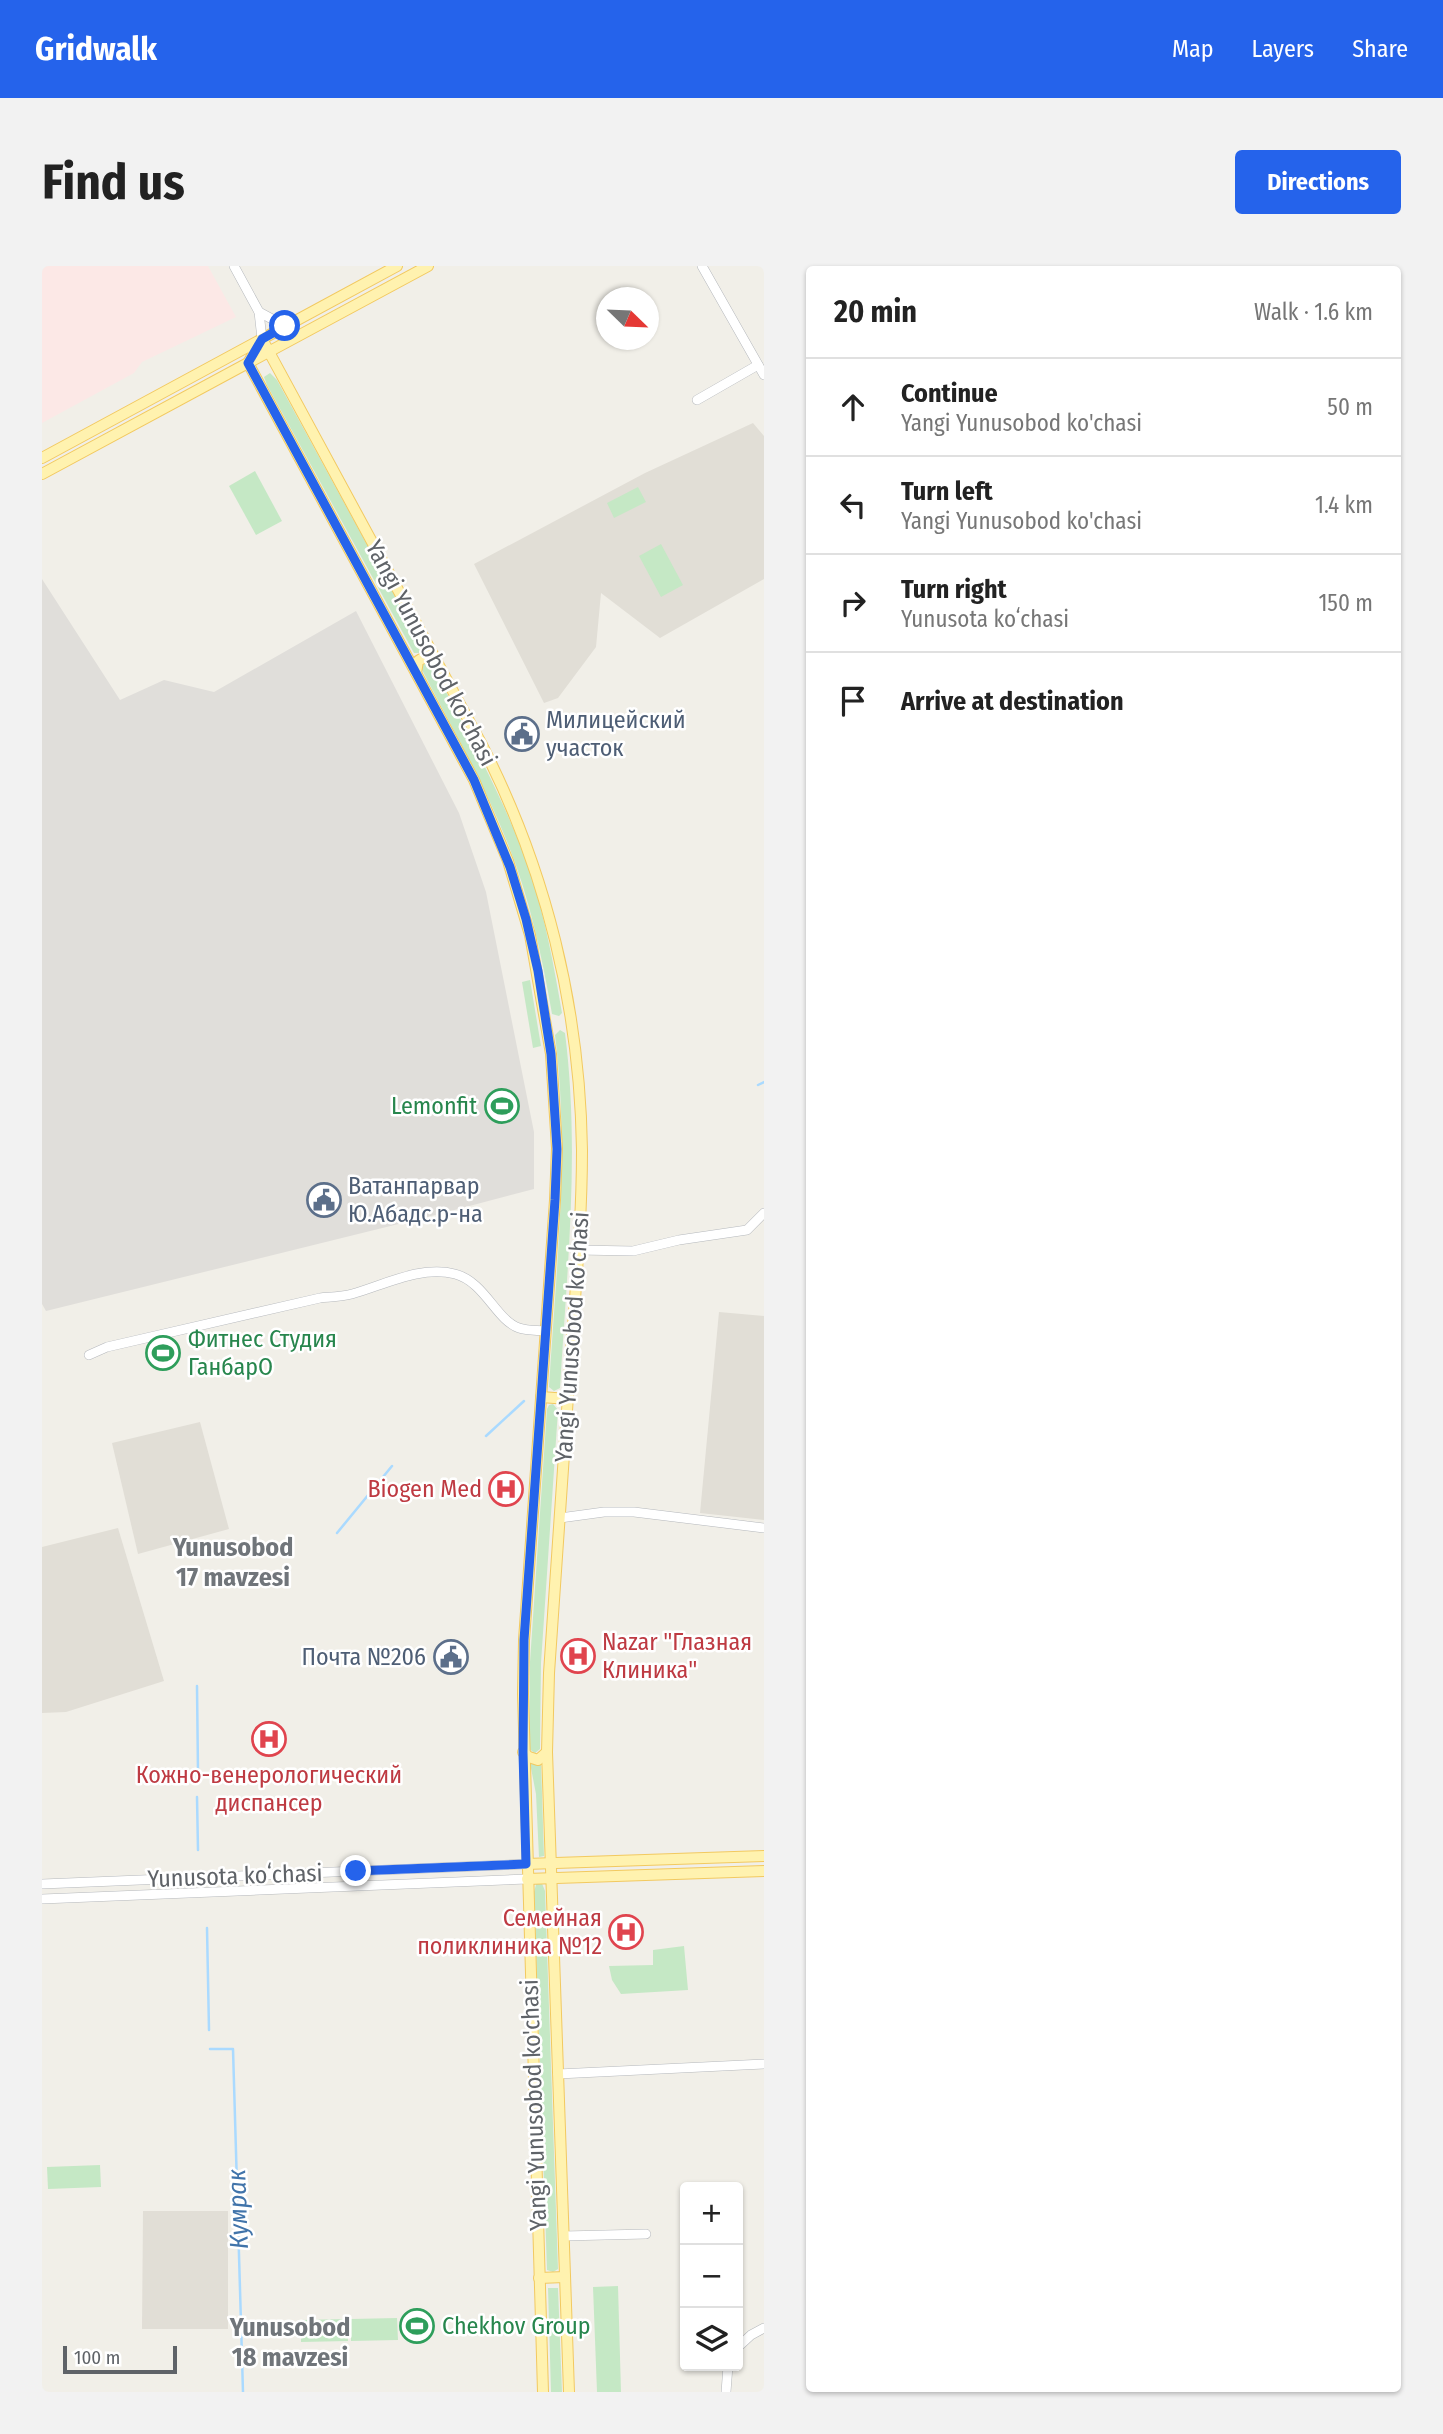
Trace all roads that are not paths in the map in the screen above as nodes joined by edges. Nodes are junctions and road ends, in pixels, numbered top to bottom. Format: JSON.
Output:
{"nodes":[{"id":1,"x":234,"y":266,"type":"edge"},
{"id":2,"x":397,"y":266,"type":"edge"},
{"id":3,"x":402,"y":266,"type":"edge"},
{"id":4,"x":428,"y":266,"type":"edge"},
{"id":5,"x":702,"y":266,"type":"edge"},
{"id":6,"x":412,"y":275,"type":"junction"},
{"id":7,"x":259,"y":312,"type":"junction"},
{"id":8,"x":285,"y":326,"type":"junction"},
{"id":9,"x":262,"y":339,"type":"junction"},
{"id":10,"x":269,"y":352,"type":"junction"},
{"id":11,"x":248,"y":363,"type":"junction"},
{"id":12,"x":758,"y":365,"type":"junction"},
{"id":13,"x":764,"y":375,"type":"edge"},
{"id":14,"x":697,"y":400,"type":"dead end"},
{"id":15,"x":42,"y":458,"type":"edge"},
{"id":16,"x":42,"y":474,"type":"edge"},
{"id":17,"x":436,"y":660,"type":"junction"},
{"id":18,"x":416,"y":673,"type":"junction"},
{"id":19,"x":570,"y":1021,"type":"junction"},
{"id":20,"x":547,"y":1026,"type":"junction"},
{"id":21,"x":764,"y":1213,"type":"edge"},
{"id":22,"x":578,"y":1250,"type":"junction"},
{"id":23,"x":546,"y":1331,"type":"junction"},
{"id":24,"x":89,"y":1355,"type":"dead end"},
{"id":25,"x":541,"y":1397,"type":"junction"},
{"id":26,"x":568,"y":1399,"type":"junction"},
{"id":27,"x":560,"y":1518,"type":"junction"},
{"id":28,"x":764,"y":1528,"type":"edge"},
{"id":29,"x":523,"y":1752,"type":"junction"},
{"id":30,"x":547,"y":1752,"type":"junction"},
{"id":31,"x":764,"y":1856,"type":"edge"},
{"id":32,"x":526,"y":1864,"type":"junction"},
{"id":33,"x":551,"y":1864,"type":"junction"},
{"id":34,"x":764,"y":1871,"type":"edge"},
{"id":35,"x":527,"y":1879,"type":"junction"},
{"id":36,"x":551,"y":1879,"type":"junction"},
{"id":37,"x":42,"y":1884,"type":"edge"},
{"id":38,"x":42,"y":1899,"type":"edge"},
{"id":39,"x":764,"y":2064,"type":"edge"},
{"id":40,"x":558,"y":2074,"type":"junction"},
{"id":41,"x":646,"y":2234,"type":"dead end"},
{"id":42,"x":564,"y":2236,"type":"junction"},
{"id":43,"x":565,"y":2277,"type":"junction"},
{"id":44,"x":539,"y":2278,"type":"junction"},
{"id":45,"x":764,"y":2328,"type":"edge"},
{"id":46,"x":743,"y":2342,"type":"edge"},
{"id":47,"x":728,"y":2371,"type":"edge"},
{"id":48,"x":543,"y":2392,"type":"edge"},
{"id":49,"x":569,"y":2392,"type":"edge"},
{"id":50,"x":726,"y":2392,"type":"edge"}],
"edges":[{"from":1,"to":7,"type":"street"},
{"from":2,"to":8,"type":"main road"},
{"from":3,"to":6,"type":"main road"},
{"from":4,"to":6,"type":"main road"},
{"from":5,"to":12,"type":"street"},
{"from":6,"to":10,"type":"main road"},
{"from":7,"to":8,"type":"street"},
{"from":7,"to":9,"type":"street"},
{"from":8,"to":9,"type":"main road"},
{"from":9,"to":10,"type":"main road","name":"Yangi Yunusobod ko'chasi"},
{"from":9,"to":11,"type":"main road"},
{"from":9,"to":15,"type":"main road"},
{"from":10,"to":11,"type":"main road"},
{"from":10,"to":17,"type":"main road","name":"Yangi Yunusobod ko'chasi"},
{"from":11,"to":16,"type":"main road"},
{"from":11,"to":18,"type":"main road","name":"Yangi Yunusobod ko'chasi"},
{"from":12,"to":13,"type":"street"},
{"from":12,"to":14,"type":"street"},
{"from":17,"to":18,"type":"main road"},
{"from":17,"to":19,"type":"main road","name":"Yangi Yunusobod ko'chasi"},
{"from":18,"to":20,"type":"main road","name":"Yangi Yunusobod ko'chasi"},
{"from":19,"to":20,"type":"main road"},
{"from":19,"to":22,"type":"main road","name":"Yangi Yunusobod ko'chasi"},
{"from":20,"to":23,"type":"main road","name":"Yangi Yunusobod ko'chasi"},
{"from":21,"to":22,"type":"street"},
{"from":22,"to":26,"type":"main road","name":"Yangi Yunusobod ko'chasi"},
{"from":23,"to":24,"type":"street"},
{"from":23,"to":25,"type":"main road","name":"Yangi Yunusobod ko'chasi"},
{"from":25,"to":26,"type":"main road"},
{"from":25,"to":29,"type":"main road","name":"Yangi Yunusobod ko'chasi"},
{"from":26,"to":27,"type":"main road","name":"Yangi Yunusobod ko'chasi"},
{"from":27,"to":28,"type":"street"},
{"from":27,"to":30,"type":"main road","name":"Yangi Yunusobod ko'chasi"},
{"from":29,"to":30,"type":"main road"},
{"from":29,"to":32,"type":"main road","name":"Yangi Yunusobod ko'chasi"},
{"from":30,"to":33,"type":"main road","name":"Yangi Yunusobod ko'chasi"},
{"from":31,"to":33,"type":"main road","name":"Yunusota koʻchasi"},
{"from":32,"to":33,"type":"main road","name":"Yunusota koʻchasi"},
{"from":32,"to":35,"type":"main road","name":"Yangi Yunusobod ko'chasi"},
{"from":32,"to":37,"type":"street","name":"Yunusota koʻchasi"},
{"from":33,"to":36,"type":"main road","name":"Yangi Yunusobod ko'chasi"},
{"from":34,"to":36,"type":"main road","name":"Yunusota koʻchasi"},
{"from":35,"to":36,"type":"main road","name":"Yunusota koʻchasi"},
{"from":35,"to":38,"type":"street","name":"Yunusota koʻchasi"},
{"from":35,"to":44,"type":"main road","name":"Yangi Yunusobod ko'chasi"},
{"from":36,"to":40,"type":"main road","name":"Yangi Yunusobod ko'chasi"},
{"from":39,"to":40,"type":"street"},
{"from":40,"to":42,"type":"main road","name":"Yangi Yunusobod ko'chasi"},
{"from":41,"to":42,"type":"street"},
{"from":42,"to":43,"type":"main road","name":"Yangi Yunusobod ko'chasi"},
{"from":43,"to":44,"type":"main road"},
{"from":43,"to":49,"type":"main road","name":"Yangi Yunusobod ko'chasi"},
{"from":44,"to":48,"type":"main road","name":"Yangi Yunusobod ko'chasi"},
{"from":45,"to":46,"type":"street"},
{"from":47,"to":50,"type":"street"}]}
